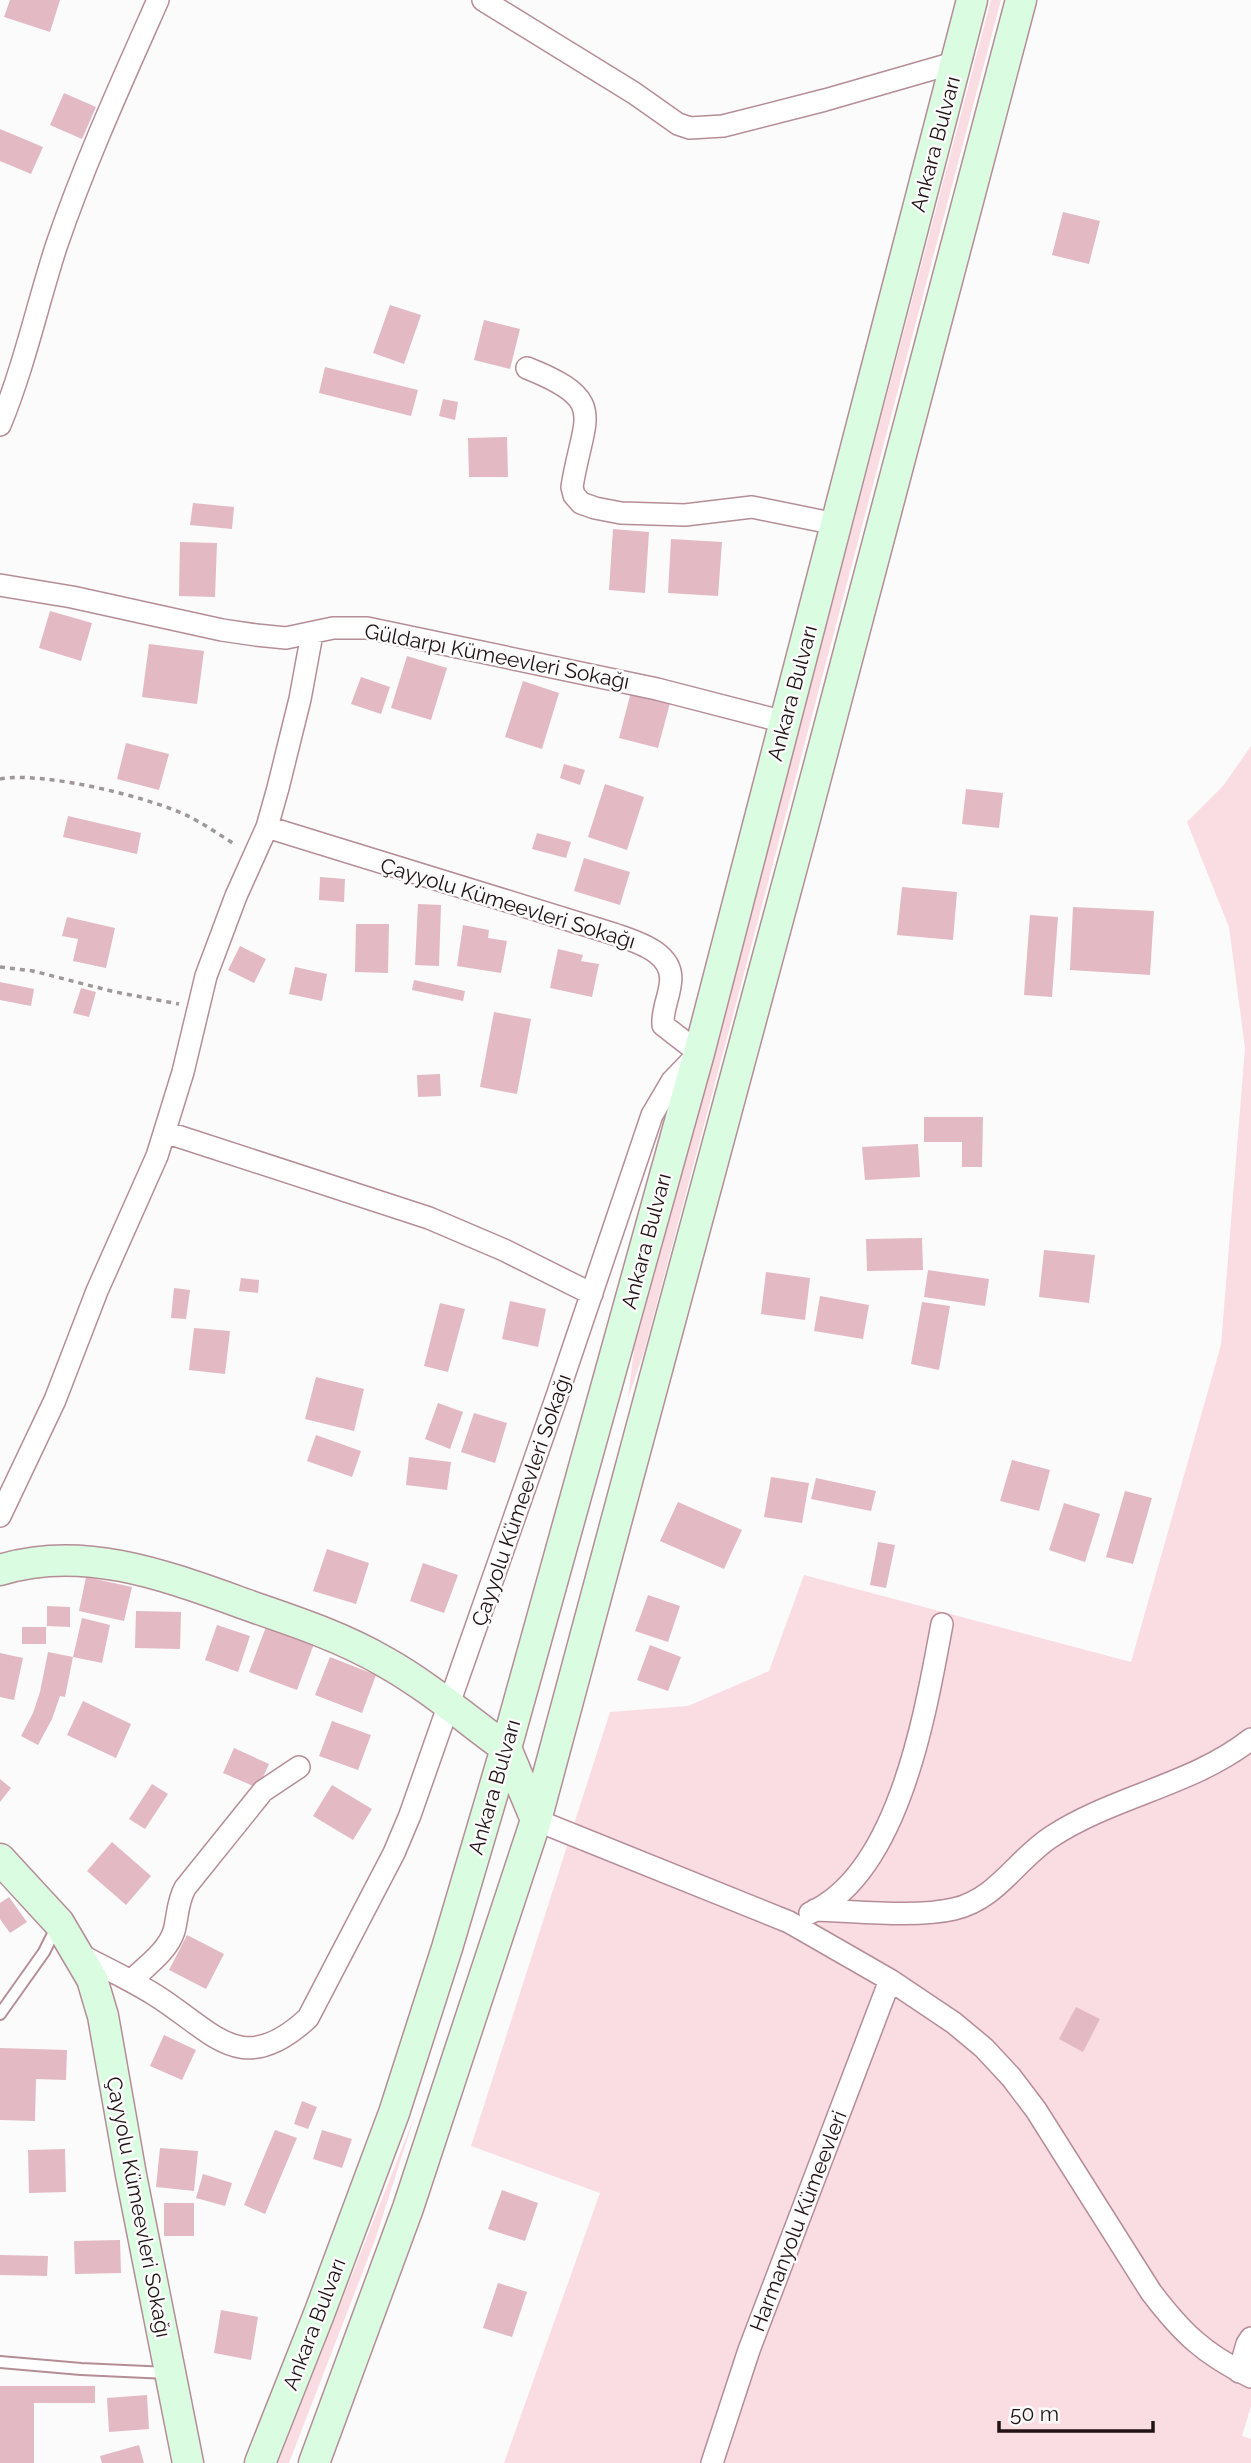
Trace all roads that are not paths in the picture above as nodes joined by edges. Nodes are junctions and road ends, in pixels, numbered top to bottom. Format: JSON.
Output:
{"nodes":[{"id":1,"x":158,"y":0,"type":"edge"},
{"id":2,"x":483,"y":0,"type":"edge"},
{"id":3,"x":972,"y":0,"type":"edge"},
{"id":4,"x":1021,"y":0,"type":"edge"},
{"id":5,"x":957,"y":62,"type":"junction"},
{"id":6,"x":527,"y":368,"type":"dead end"},
{"id":7,"x":0,"y":425,"type":"edge"},
{"id":8,"x":836,"y":524,"type":"junction"},
{"id":9,"x":0,"y":585,"type":"edge"},
{"id":10,"x":312,"y":634,"type":"junction"},
{"id":11,"x":785,"y":722,"type":"junction"},
{"id":12,"x":267,"y":827,"type":"junction"},
{"id":13,"x":699,"y":1053,"type":"junction"},
{"id":14,"x":165,"y":1132,"type":"junction"},
{"id":15,"x":592,"y":1294,"type":"junction"},
{"id":16,"x":0,"y":1516,"type":"edge"},
{"id":17,"x":0,"y":1570,"type":"edge"},
{"id":18,"x":942,"y":1624,"type":"dead end"},
{"id":19,"x":449,"y":1706,"type":"junction"},
{"id":20,"x":1251,"y":1739,"type":"edge"},
{"id":21,"x":506,"y":1748,"type":"junction"},
{"id":22,"x":299,"y":1768,"type":"dead end"},
{"id":23,"x":536,"y":1821,"type":"junction"},
{"id":24,"x":0,"y":1859,"type":"edge"},
{"id":25,"x":815,"y":1910,"type":"junction"},
{"id":26,"x":789,"y":1922,"type":"junction"},
{"id":27,"x":59,"y":1923,"type":"junction"},
{"id":28,"x":79,"y":1955,"type":"junction"},
{"id":29,"x":890,"y":1980,"type":"junction"},
{"id":30,"x":131,"y":1981,"type":"junction"},
{"id":31,"x":0,"y":2014,"type":"edge"},
{"id":32,"x":1251,"y":2338,"type":"edge"},
{"id":33,"x":0,"y":2362,"type":"edge"},
{"id":34,"x":170,"y":2373,"type":"junction"},
{"id":35,"x":1245,"y":2374,"type":"edge"},
{"id":36,"x":188,"y":2463,"type":"edge"},
{"id":37,"x":260,"y":2463,"type":"edge"},
{"id":38,"x":314,"y":2463,"type":"edge"},
{"id":39,"x":712,"y":2463,"type":"edge"}],
"edges":[{"from":1,"to":7,"type":"street"},
{"from":2,"to":5,"type":"street"},
{"from":3,"to":5,"type":"main road","name":"Ankara Bulvarı"},
{"from":4,"to":23,"type":"main road"},
{"from":5,"to":8,"type":"main road","name":"Ankara Bulvarı"},
{"from":6,"to":8,"type":"street"},
{"from":8,"to":11,"type":"main road","name":"Ankara Bulvarı"},
{"from":9,"to":10,"type":"street","name":"Güldarpı Kümeevleri Sokağı"},
{"from":10,"to":11,"type":"street","name":"Güldarpı Kümeevleri Sokağı"},
{"from":10,"to":12,"type":"street"},
{"from":11,"to":13,"type":"main road","name":"Ankara Bulvarı"},
{"from":12,"to":13,"type":"street","name":"Çayyolu Kümeevleri Sokağı"},
{"from":12,"to":14,"type":"street"},
{"from":13,"to":15,"type":"street","name":"Çayyolu Kümeevleri Sokağı"},
{"from":13,"to":21,"type":"main road","name":"Ankara Bulvarı"},
{"from":14,"to":15,"type":"street"},
{"from":14,"to":16,"type":"street"},
{"from":15,"to":19,"type":"street","name":"Çayyolu Kümeevleri Sokağı"},
{"from":17,"to":19,"type":"main road"},
{"from":18,"to":25,"type":"street"},
{"from":19,"to":21,"type":"main road"},
{"from":19,"to":30,"type":"street","name":"Çayyolu Kümeevleri Sokağı"},
{"from":20,"to":25,"type":"street"},
{"from":21,"to":23,"type":"main road"},
{"from":21,"to":37,"type":"main road","name":"Ankara Bulvarı"},
{"from":22,"to":30,"type":"street"},
{"from":23,"to":26,"type":"street"},
{"from":23,"to":38,"type":"main road"},
{"from":24,"to":27,"type":"main road","name":"Çayyolu Kümeevleri Sokağı"},
{"from":25,"to":26,"type":"street"},
{"from":26,"to":29,"type":"street"},
{"from":27,"to":28,"type":"main road","name":"Çayyolu Kümeevleri Sokağı"},
{"from":27,"to":31,"type":"lane"},
{"from":28,"to":30,"type":"street","name":"Çayyolu Kümeevleri Sokağı"},
{"from":28,"to":34,"type":"main road","name":"Çayyolu Kümeevleri Sokağı"},
{"from":29,"to":35,"type":"street"},
{"from":29,"to":39,"type":"street","name":"Harmanyolu Kümeevleri"},
{"from":32,"to":35,"type":"street"},
{"from":33,"to":34,"type":"lane"},
{"from":34,"to":36,"type":"main road","name":"Çayyolu Kümeevleri Sokağı"}]}
